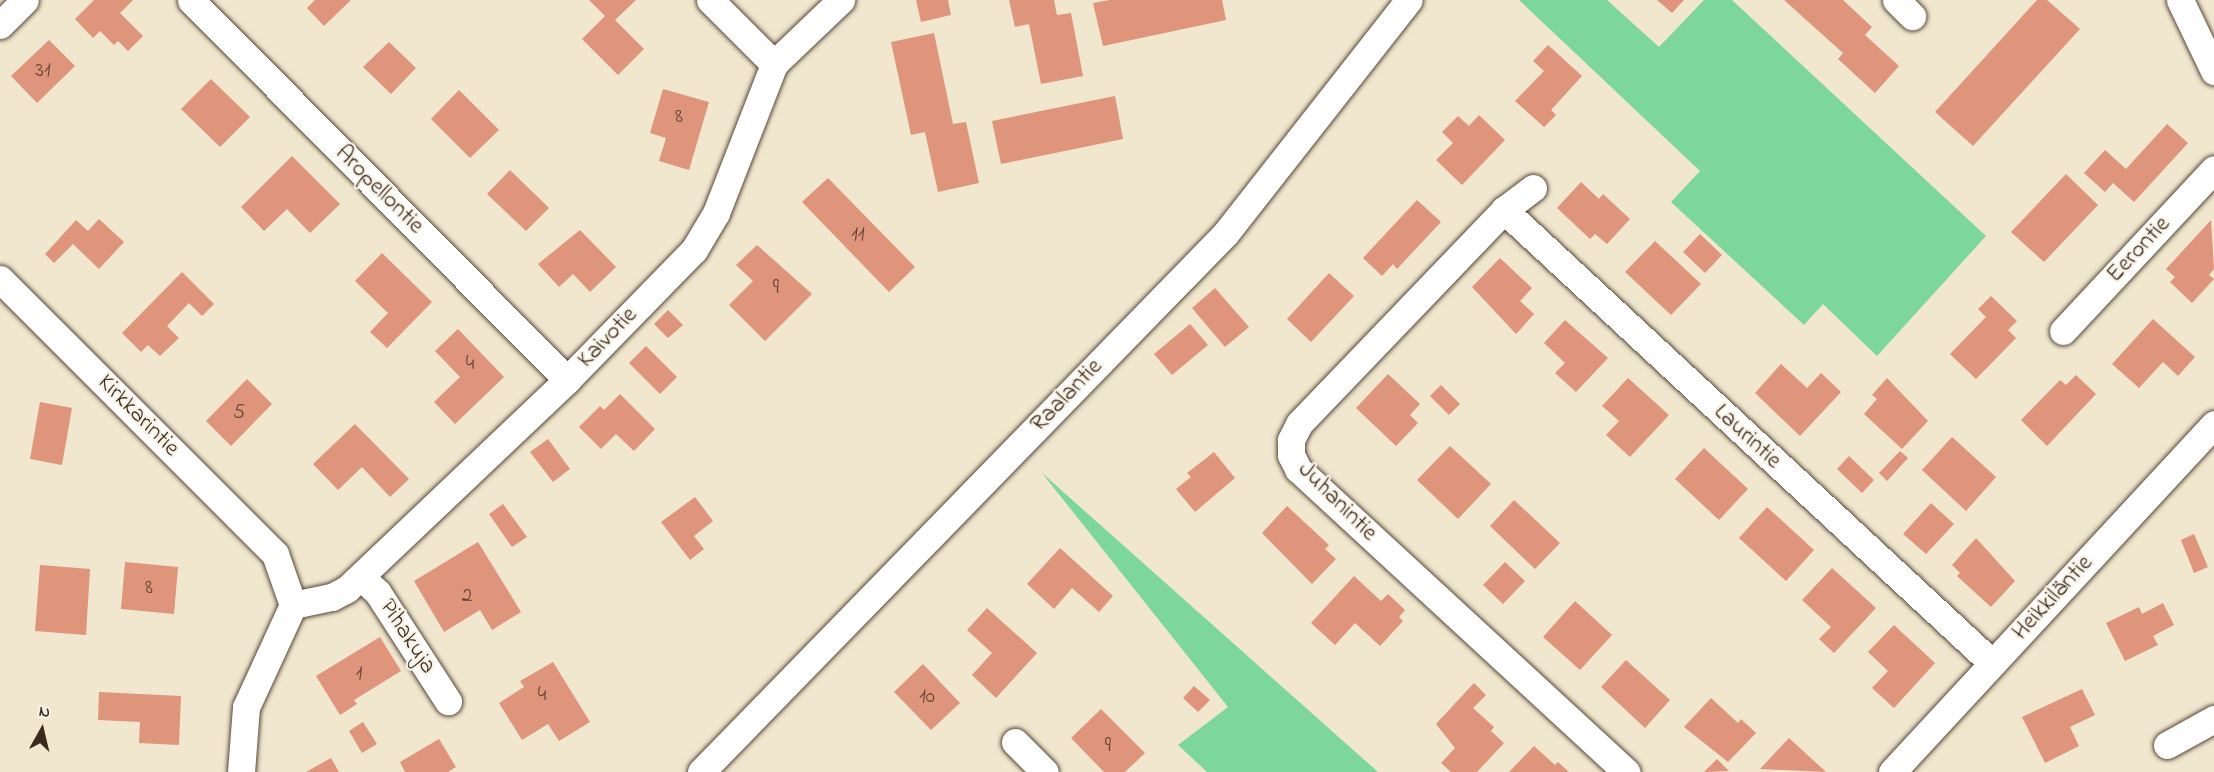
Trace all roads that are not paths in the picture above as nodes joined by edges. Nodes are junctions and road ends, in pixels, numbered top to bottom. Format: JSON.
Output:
{"nodes":[{"id":1,"x":25,"y":0,"type":"edge"},
{"id":2,"x":191,"y":0,"type":"edge"},
{"id":3,"x":710,"y":0,"type":"edge"},
{"id":4,"x":841,"y":0,"type":"edge"},
{"id":5,"x":1409,"y":0,"type":"edge"},
{"id":6,"x":2180,"y":0,"type":"edge"},
{"id":7,"x":0,"y":25,"type":"edge"},
{"id":8,"x":774,"y":64,"type":"junction"},
{"id":9,"x":2214,"y":71,"type":"edge"},
{"id":10,"x":2214,"y":169,"type":"edge"},
{"id":11,"x":1533,"y":188,"type":"dead end"},
{"id":12,"x":1504,"y":210,"type":"junction"},
{"id":13,"x":0,"y":279,"type":"edge"},
{"id":14,"x":2063,"y":331,"type":"dead end"},
{"id":15,"x":567,"y":380,"type":"junction"},
{"id":16,"x":2214,"y":424,"type":"edge"},
{"id":17,"x":361,"y":577,"type":"junction"},
{"id":18,"x":293,"y":605,"type":"junction"},
{"id":19,"x":1992,"y":663,"type":"junction"},
{"id":20,"x":448,"y":701,"type":"dead end"},
{"id":21,"x":2214,"y":719,"type":"edge"},
{"id":22,"x":1015,"y":741,"type":"dead end"},
{"id":23,"x":2167,"y":746,"type":"dead end"},
{"id":24,"x":241,"y":772,"type":"edge"},
{"id":25,"x":700,"y":772,"type":"edge"},
{"id":26,"x":1045,"y":772,"type":"edge"},
{"id":27,"x":1626,"y":772,"type":"edge"},
{"id":28,"x":1892,"y":772,"type":"edge"}],
"edges":[{"from":1,"to":7,"type":"street"},
{"from":2,"to":15,"type":"street","name":"Aropellontie"},
{"from":3,"to":8,"type":"street"},
{"from":4,"to":8,"type":"street","name":"Kaivotie"},
{"from":5,"to":25,"type":"street","name":"Raalantie"},
{"from":6,"to":9,"type":"street"},
{"from":8,"to":15,"type":"street","name":"Kaivotie"},
{"from":10,"to":14,"type":"street","name":"Eerontie"},
{"from":11,"to":12,"type":"street","name":"Juhanintie"},
{"from":12,"to":19,"type":"street","name":"Laurintie"},
{"from":12,"to":27,"type":"street","name":"Juhanintie"},
{"from":13,"to":18,"type":"street","name":"Kirkkarintie"},
{"from":15,"to":17,"type":"street","name":"Kaivotie"},
{"from":16,"to":19,"type":"street","name":"Heikkiläntie"},
{"from":17,"to":18,"type":"street","name":"Kaivotie"},
{"from":17,"to":20,"type":"street","name":"Pihakuja"},
{"from":18,"to":24,"type":"street"},
{"from":19,"to":28,"type":"street","name":"Heikkiläntie"},
{"from":21,"to":23,"type":"street"},
{"from":22,"to":26,"type":"street"}]}
